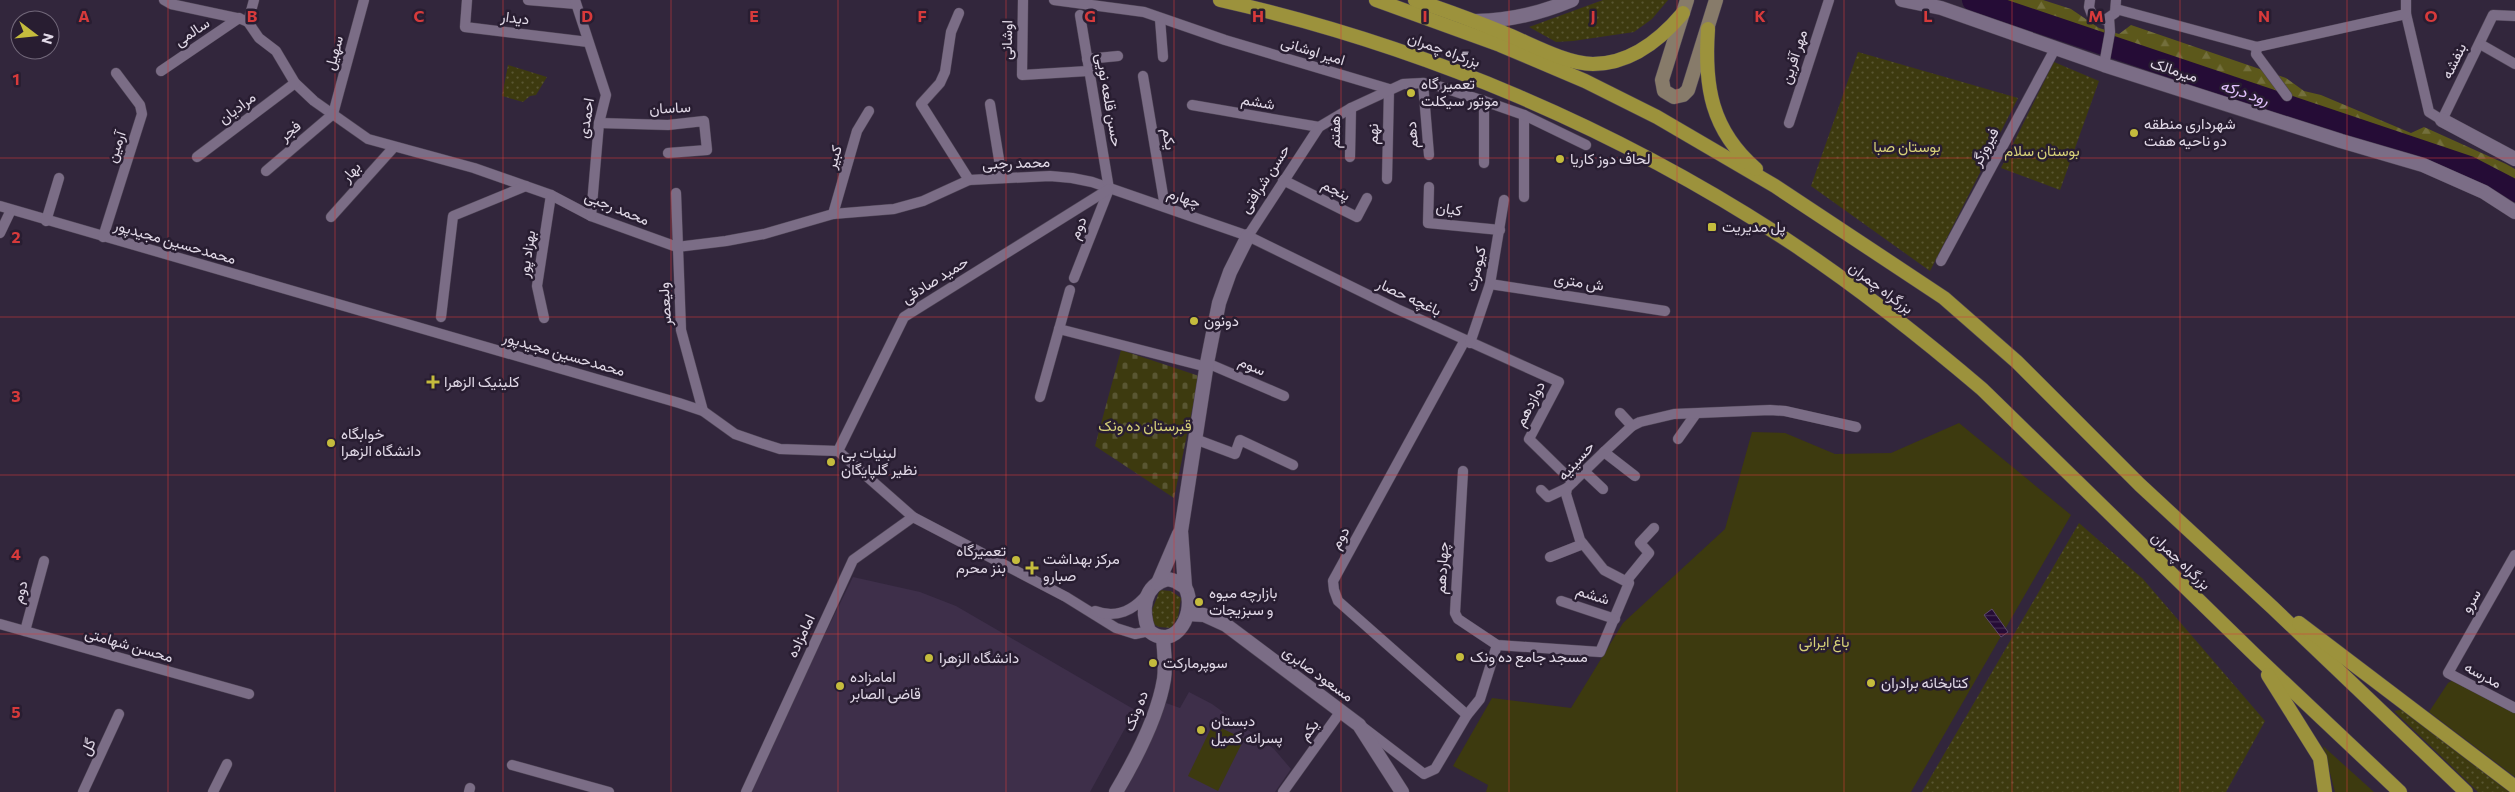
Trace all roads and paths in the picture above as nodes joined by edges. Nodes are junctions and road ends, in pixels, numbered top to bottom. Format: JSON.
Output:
{"nodes":[{"id":1,"x":164,"y":0,"type":"edge"},
{"id":2,"x":254,"y":0,"type":"edge"},
{"id":3,"x":364,"y":0,"type":"edge"},
{"id":4,"x":467,"y":0,"type":"edge"},
{"id":5,"x":528,"y":0,"type":"edge"},
{"id":6,"x":1022,"y":0,"type":"edge"},
{"id":7,"x":1054,"y":0,"type":"edge"},
{"id":8,"x":1220,"y":0,"type":"edge"},
{"id":9,"x":1376,"y":0,"type":"edge"},
{"id":10,"x":1415,"y":0,"type":"edge"},
{"id":11,"x":1572,"y":0,"type":"edge"},
{"id":12,"x":1716,"y":0,"type":"edge"},
{"id":13,"x":1828,"y":0,"type":"edge"},
{"id":14,"x":1902,"y":0,"type":"edge"},
{"id":15,"x":2406,"y":0,"type":"edge"},
{"id":16,"x":2087,"y":1,"type":"edge"},
{"id":17,"x":575,"y":2,"type":"edge"},
{"id":18,"x":2116,"y":5,"type":"edge"},
{"id":19,"x":1685,"y":7,"type":"edge"},
{"id":20,"x":959,"y":12,"type":"dead end"},
{"id":21,"x":2406,"y":14,"type":"junction"},
{"id":22,"x":1080,"y":15,"type":"dead end"},
{"id":23,"x":2515,"y":16,"type":"edge"},
{"id":24,"x":2109,"y":18,"type":"junction"},
{"id":25,"x":1160,"y":19,"type":"junction"},
{"id":26,"x":243,"y":20,"type":"junction"},
{"id":27,"x":1476,"y":22,"type":"junction"},
{"id":28,"x":1708,"y":30,"type":"junction"},
{"id":29,"x":588,"y":42,"type":"junction"},
{"id":30,"x":2480,"y":44,"type":"junction"},
{"id":31,"x":2056,"y":47,"type":"junction"},
{"id":32,"x":2257,"y":47,"type":"junction"},
{"id":33,"x":1118,"y":56,"type":"dead end"},
{"id":34,"x":1164,"y":57,"type":"dead end"},
{"id":35,"x":2106,"y":58,"type":"junction"},
{"id":36,"x":1086,"y":59,"type":"junction"},
{"id":37,"x":2515,"y":64,"type":"edge"},
{"id":38,"x":161,"y":70,"type":"dead end"},
{"id":39,"x":1088,"y":71,"type":"junction"},
{"id":40,"x":116,"y":73,"type":"dead end"},
{"id":41,"x":1143,"y":76,"type":"dead end"},
{"id":42,"x":295,"y":83,"type":"junction"},
{"id":43,"x":1423,"y":83,"type":"junction"},
{"id":44,"x":1389,"y":89,"type":"junction"},
{"id":45,"x":2287,"y":96,"type":"dead end"},
{"id":46,"x":1484,"y":101,"type":"junction"},
{"id":47,"x":990,"y":104,"type":"dead end"},
{"id":48,"x":1192,"y":105,"type":"dead end"},
{"id":49,"x":1351,"y":108,"type":"junction"},
{"id":50,"x":869,"y":111,"type":"dead end"},
{"id":51,"x":333,"y":114,"type":"junction"},
{"id":52,"x":1524,"y":115,"type":"junction"},
{"id":53,"x":2442,"y":120,"type":"junction"},
{"id":54,"x":599,"y":123,"type":"junction"},
{"id":55,"x":1789,"y":123,"type":"dead end"},
{"id":56,"x":1318,"y":128,"type":"junction"},
{"id":57,"x":1586,"y":145,"type":"dead end"},
{"id":58,"x":394,"y":147,"type":"junction"},
{"id":59,"x":668,"y":153,"type":"dead end"},
{"id":60,"x":1429,"y":155,"type":"dead end"},
{"id":61,"x":197,"y":157,"type":"dead end"},
{"id":62,"x":1350,"y":157,"type":"dead end"},
{"id":63,"x":2515,"y":160,"type":"edge"},
{"id":64,"x":1484,"y":163,"type":"dead end"},
{"id":65,"x":266,"y":171,"type":"dead end"},
{"id":66,"x":59,"y":178,"type":"dead end"},
{"id":67,"x":1002,"y":178,"type":"junction"},
{"id":68,"x":1386,"y":179,"type":"dead end"},
{"id":69,"x":969,"y":180,"type":"junction"},
{"id":70,"x":1283,"y":180,"type":"junction"},
{"id":71,"x":526,"y":186,"type":"junction"},
{"id":72,"x":1775,"y":186,"type":"junction"},
{"id":73,"x":1429,"y":187,"type":"dead end"},
{"id":74,"x":1109,"y":189,"type":"junction"},
{"id":75,"x":676,"y":193,"type":"dead end"},
{"id":76,"x":551,"y":195,"type":"junction"},
{"id":77,"x":1524,"y":197,"type":"dead end"},
{"id":78,"x":1367,"y":198,"type":"dead end"},
{"id":79,"x":1504,"y":200,"type":"dead end"},
{"id":80,"x":0,"y":206,"type":"edge"},
{"id":81,"x":1165,"y":207,"type":"junction"},
{"id":82,"x":11,"y":210,"type":"junction"},
{"id":83,"x":2515,"y":212,"type":"edge"},
{"id":84,"x":833,"y":214,"type":"junction"},
{"id":85,"x":591,"y":216,"type":"junction"},
{"id":86,"x":331,"y":217,"type":"dead end"},
{"id":87,"x":46,"y":221,"type":"junction"},
{"id":88,"x":1500,"y":230,"type":"junction"},
{"id":89,"x":0,"y":233,"type":"edge"},
{"id":90,"x":1248,"y":236,"type":"junction"},
{"id":91,"x":103,"y":237,"type":"junction"},
{"id":92,"x":677,"y":247,"type":"junction"},
{"id":93,"x":1941,"y":262,"type":"dead end"},
{"id":94,"x":1074,"y":278,"type":"dead end"},
{"id":95,"x":1490,"y":284,"type":"junction"},
{"id":96,"x":1070,"y":290,"type":"dead end"},
{"id":97,"x":1664,"y":311,"type":"dead end"},
{"id":98,"x":441,"y":317,"type":"dead end"},
{"id":99,"x":544,"y":318,"type":"dead end"},
{"id":100,"x":1059,"y":329,"type":"junction"},
{"id":101,"x":1467,"y":342,"type":"junction"},
{"id":102,"x":1207,"y":365,"type":"junction"},
{"id":103,"x":1559,"y":382,"type":"joint"},
{"id":104,"x":1284,"y":396,"type":"dead end"},
{"id":105,"x":1040,"y":397,"type":"dead end"},
{"id":106,"x":703,"y":412,"type":"junction"},
{"id":107,"x":1620,"y":414,"type":"dead end"},
{"id":108,"x":1695,"y":415,"type":"junction"},
{"id":109,"x":1632,"y":426,"type":"junction"},
{"id":110,"x":1856,"y":427,"type":"dead end"},
{"id":111,"x":1195,"y":439,"type":"junction"},
{"id":112,"x":1678,"y":439,"type":"dead end"},
{"id":113,"x":838,"y":451,"type":"junction"},
{"id":114,"x":1604,"y":452,"type":"junction"},
{"id":115,"x":1293,"y":465,"type":"dead end"},
{"id":116,"x":1463,"y":471,"type":"dead end"},
{"id":117,"x":1585,"y":472,"type":"junction"},
{"id":118,"x":1635,"y":476,"type":"dead end"},
{"id":119,"x":1570,"y":485,"type":"junction"},
{"id":120,"x":1603,"y":489,"type":"dead end"},
{"id":121,"x":1541,"y":490,"type":"dead end"},
{"id":122,"x":913,"y":517,"type":"junction"},
{"id":123,"x":1654,"y":528,"type":"dead end"},
{"id":124,"x":1181,"y":531,"type":"junction"},
{"id":125,"x":1583,"y":544,"type":"junction"},
{"id":126,"x":2515,"y":555,"type":"edge"},
{"id":127,"x":1550,"y":556,"type":"dead end"},
{"id":128,"x":44,"y":561,"type":"dead end"},
{"id":129,"x":1627,"y":580,"type":"junction"},
{"id":130,"x":1158,"y":583,"type":"junction"},
{"id":131,"x":1185,"y":588,"type":"junction"},
{"id":132,"x":1147,"y":594,"type":"junction"},
{"id":133,"x":1561,"y":600,"type":"dead end"},
{"id":134,"x":1080,"y":605,"type":"junction"},
{"id":135,"x":2272,"y":606,"type":"junction"},
{"id":136,"x":1188,"y":614,"type":"junction"},
{"id":137,"x":1615,"y":619,"type":"junction"},
{"id":138,"x":0,"y":624,"type":"edge"},
{"id":139,"x":25,"y":631,"type":"junction"},
{"id":140,"x":1149,"y":631,"type":"junction"},
{"id":141,"x":1163,"y":637,"type":"junction"},
{"id":142,"x":1497,"y":645,"type":"junction"},
{"id":143,"x":2257,"y":657,"type":"junction"},
{"id":144,"x":2454,"y":661,"type":"joint"},
{"id":145,"x":249,"y":694,"type":"dead end"},
{"id":146,"x":2515,"y":708,"type":"edge"},
{"id":147,"x":1342,"y":711,"type":"junction"},
{"id":148,"x":119,"y":714,"type":"dead end"},
{"id":149,"x":1467,"y":715,"type":"junction"},
{"id":150,"x":1359,"y":725,"type":"junction"},
{"id":151,"x":227,"y":764,"type":"dead end"},
{"id":152,"x":512,"y":765,"type":"dead end"},
{"id":153,"x":2515,"y":787,"type":"edge"},
{"id":154,"x":83,"y":792,"type":"edge"},
{"id":155,"x":213,"y":792,"type":"edge"},
{"id":156,"x":609,"y":792,"type":"edge"},
{"id":157,"x":746,"y":792,"type":"edge"},
{"id":158,"x":1116,"y":792,"type":"edge"},
{"id":159,"x":1282,"y":792,"type":"edge"},
{"id":160,"x":1402,"y":792,"type":"edge"},
{"id":161,"x":2325,"y":792,"type":"edge"},
{"id":162,"x":2400,"y":792,"type":"edge"},
{"id":163,"x":2466,"y":792,"type":"edge"}],
"edges":[{"from":1,"to":26,"type":"street"},
{"from":2,"to":26,"type":"street"},
{"from":3,"to":51,"type":"street","name":"سهیل"},
{"from":4,"to":29,"type":"street","name":"دیدار"},
{"from":5,"to":17,"type":"street"},
{"from":6,"to":39,"type":"street","name":"اوشانی"},
{"from":7,"to":25,"type":"street","name":"امیر اوشانی"},
{"from":8,"to":143,"type":"highway","name":"بزرگراه چمران"},
{"from":9,"to":72,"type":"highway","name":"بزرگراه چمران"},
{"from":10,"to":27,"type":"highway"},
{"from":11,"to":27,"type":"street"},
{"from":12,"to":28,"type":"main road"},
{"from":13,"to":55,"type":"street","name":"مهر آفرین"},
{"from":14,"to":31,"type":"street","name":"میرمالک"},
{"from":15,"to":21,"type":"street"},
{"from":16,"to":24,"type":"street"},
{"from":17,"to":29,"type":"street","name":"احمدی"},
{"from":18,"to":24,"type":"street"},
{"from":18,"to":32,"type":"street"},
{"from":19,"to":27,"type":"highway"},
{"from":19,"to":28,"type":"main road"},
{"from":20,"to":69,"type":"street"},
{"from":21,"to":32,"type":"street"},
{"from":21,"to":53,"type":"street"},
{"from":22,"to":36,"type":"street","name":"حسن قلعه نویی"},
{"from":23,"to":30,"type":"street","name":"بنفشه"},
{"from":24,"to":35,"type":"street"},
{"from":25,"to":34,"type":"street"},
{"from":25,"to":44,"type":"street","name":"امیر اوشانی"},
{"from":26,"to":38,"type":"street","name":"سالمی"},
{"from":26,"to":42,"type":"street","name":"محمد رجبی"},
{"from":28,"to":72,"type":"highway"},
{"from":29,"to":54,"type":"street","name":"احمدی"},
{"from":30,"to":37,"type":"street"},
{"from":30,"to":53,"type":"street","name":"بنفشه"},
{"from":31,"to":35,"type":"street","name":"میرمالک"},
{"from":31,"to":93,"type":"street","name":"فیروزگر"},
{"from":32,"to":45,"type":"street"},
{"from":33,"to":36,"type":"street"},
{"from":35,"to":83,"type":"street","name":"میرمالک"},
{"from":36,"to":39,"type":"street","name":"حسن قلعه نویی"},
{"from":39,"to":74,"type":"street","name":"حسن قلعه نویی"},
{"from":40,"to":91,"type":"street","name":"آرمین"},
{"from":41,"to":81,"type":"street","name":"یکم"},
{"from":42,"to":51,"type":"street","name":"محمد رجبی"},
{"from":42,"to":61,"type":"street","name":"مرادیان"},
{"from":43,"to":44,"type":"street","name":"حسن شرافتی"},
{"from":43,"to":46,"type":"street","name":"حسن شرافتی"},
{"from":43,"to":60,"type":"street","name":"دهم"},
{"from":44,"to":49,"type":"street","name":"حسن شرافتی"},
{"from":44,"to":68,"type":"street","name":"نهم"},
{"from":46,"to":52,"type":"street","name":"حسن شرافتی"},
{"from":46,"to":64,"type":"street"},
{"from":47,"to":67,"type":"street"},
{"from":48,"to":56,"type":"street","name":"ششم"},
{"from":49,"to":56,"type":"street","name":"حسن شرافتی"},
{"from":49,"to":62,"type":"street","name":"هفتم"},
{"from":50,"to":84,"type":"street","name":"کبیر"},
{"from":51,"to":58,"type":"street","name":"محمد رجبی"},
{"from":51,"to":65,"type":"street","name":"فجر"},
{"from":52,"to":57,"type":"street","name":"حسن شرافتی"},
{"from":52,"to":77,"type":"street"},
{"from":53,"to":63,"type":"street"},
{"from":54,"to":59,"type":"street","name":"ساسان"},
{"from":54,"to":85,"type":"street","name":"احمدی"},
{"from":56,"to":70,"type":"street","name":"حسن شرافتی"},
{"from":58,"to":71,"type":"street","name":"محمد رجبی"},
{"from":58,"to":86,"type":"street","name":"بهار"},
{"from":66,"to":87,"type":"street"},
{"from":67,"to":69,"type":"street","name":"محمد رجبی"},
{"from":67,"to":74,"type":"street","name":"محمد رجبی"},
{"from":69,"to":84,"type":"street","name":"محمد رجبی"},
{"from":70,"to":78,"type":"street","name":"پنجم"},
{"from":70,"to":90,"type":"street","name":"حسن شرافتی"},
{"from":71,"to":76,"type":"street","name":"محمد رجبی"},
{"from":71,"to":98,"type":"street"},
{"from":72,"to":135,"type":"highway","name":"بزرگراه چمران"},
{"from":73,"to":88,"type":"street","name":"کیان"},
{"from":74,"to":81,"type":"street","name":"چهارم"},
{"from":74,"to":94,"type":"street","name":"دوم"},
{"from":74,"to":113,"type":"street","name":"حمید صادقی"},
{"from":75,"to":92,"type":"street","name":"ولیعصر"},
{"from":76,"to":85,"type":"street","name":"محمد رجبی"},
{"from":76,"to":99,"type":"street","name":"بهزاد پور"},
{"from":79,"to":88,"type":"street","name":"کیومرث"},
{"from":80,"to":82,"type":"street","name":"محمدحسین مجیدپور"},
{"from":81,"to":90,"type":"street","name":"چهارم"},
{"from":82,"to":87,"type":"street","name":"محمدحسین مجیدپور"},
{"from":82,"to":89,"type":"street"},
{"from":84,"to":92,"type":"street","name":"محمد رجبی"},
{"from":85,"to":92,"type":"street","name":"محمد رجبی"},
{"from":87,"to":91,"type":"street","name":"محمدحسین مجیدپور"},
{"from":88,"to":95,"type":"street","name":"کیومرث"},
{"from":90,"to":101,"type":"street","name":"باغچه حصار"},
{"from":90,"to":102,"type":"street","name":"حسن شرافتی"},
{"from":91,"to":106,"type":"street","name":"محمدحسین مجیدپور"},
{"from":92,"to":106,"type":"street","name":"ولیعصر"},
{"from":95,"to":97,"type":"street","name":"ش متری"},
{"from":95,"to":101,"type":"street","name":"کیومرث"},
{"from":96,"to":100,"type":"street"},
{"from":100,"to":102,"type":"street"},
{"from":100,"to":105,"type":"street"},
{"from":101,"to":103,"type":"street","name":"باغچه حصار"},
{"from":101,"to":149,"type":"street","name":"دوم"},
{"from":102,"to":104,"type":"street","name":"سوم"},
{"from":102,"to":111,"type":"street","name":"حسن شرافتی"},
{"from":103,"to":119,"type":"street","name":"دوازدهم"},
{"from":106,"to":113,"type":"street","name":"محمدحسین مجیدپور"},
{"from":107,"to":109,"type":"street"},
{"from":108,"to":109,"type":"street","name":"حسینیه"},
{"from":108,"to":110,"type":"street","name":"حسینیه"},
{"from":108,"to":112,"type":"street"},
{"from":109,"to":114,"type":"street","name":"حسینیه"},
{"from":111,"to":115,"type":"street"},
{"from":111,"to":124,"type":"street","name":"حسن شرافتی"},
{"from":113,"to":122,"type":"street"},
{"from":114,"to":117,"type":"street","name":"حسینیه"},
{"from":114,"to":118,"type":"street"},
{"from":116,"to":142,"type":"street","name":"چهاردهم"},
{"from":117,"to":119,"type":"street","name":"حسینیه"},
{"from":117,"to":120,"type":"street"},
{"from":119,"to":121,"type":"street"},
{"from":119,"to":125,"type":"street","name":"حسینیه"},
{"from":122,"to":134,"type":"street"},
{"from":122,"to":157,"type":"street","name":"امامزاده"},
{"from":123,"to":129,"type":"street"},
{"from":124,"to":130,"type":"street"},
{"from":124,"to":131,"type":"street"},
{"from":125,"to":127,"type":"street"},
{"from":125,"to":129,"type":"street","name":"حسینیه"},
{"from":126,"to":144,"type":"street","name":"سرو"},
{"from":128,"to":139,"type":"street","name":"دوم"},
{"from":129,"to":137,"type":"street"},
{"from":130,"to":131,"type":"street"},
{"from":130,"to":132,"type":"street"},
{"from":131,"to":136,"type":"street"},
{"from":132,"to":134,"type":"street"},
{"from":132,"to":140,"type":"street"},
{"from":133,"to":137,"type":"street","name":"ششم"},
{"from":134,"to":140,"type":"street"},
{"from":135,"to":153,"type":"highway"},
{"from":135,"to":163,"type":"highway","name":"بزرگراه چمران"},
{"from":136,"to":141,"type":"street"},
{"from":136,"to":147,"type":"street","name":"مسعود صابری"},
{"from":137,"to":142,"type":"street"},
{"from":138,"to":139,"type":"street","name":"محسن شهامتی"},
{"from":139,"to":145,"type":"street","name":"محسن شهامتی"},
{"from":140,"to":141,"type":"street"},
{"from":141,"to":158,"type":"street","name":"ده ونک"},
{"from":142,"to":149,"type":"street"},
{"from":143,"to":161,"type":"highway"},
{"from":143,"to":162,"type":"highway","name":"بزرگراه چمران"},
{"from":144,"to":146,"type":"street","name":"مدرسه"},
{"from":147,"to":150,"type":"street","name":"مسعود صابری"},
{"from":147,"to":159,"type":"street","name":"یکم"},
{"from":148,"to":154,"type":"street","name":"گل"},
{"from":149,"to":150,"type":"street"},
{"from":150,"to":160,"type":"street","name":"مسعود صابری"},
{"from":151,"to":155,"type":"street"},
{"from":152,"to":156,"type":"street"}]}
